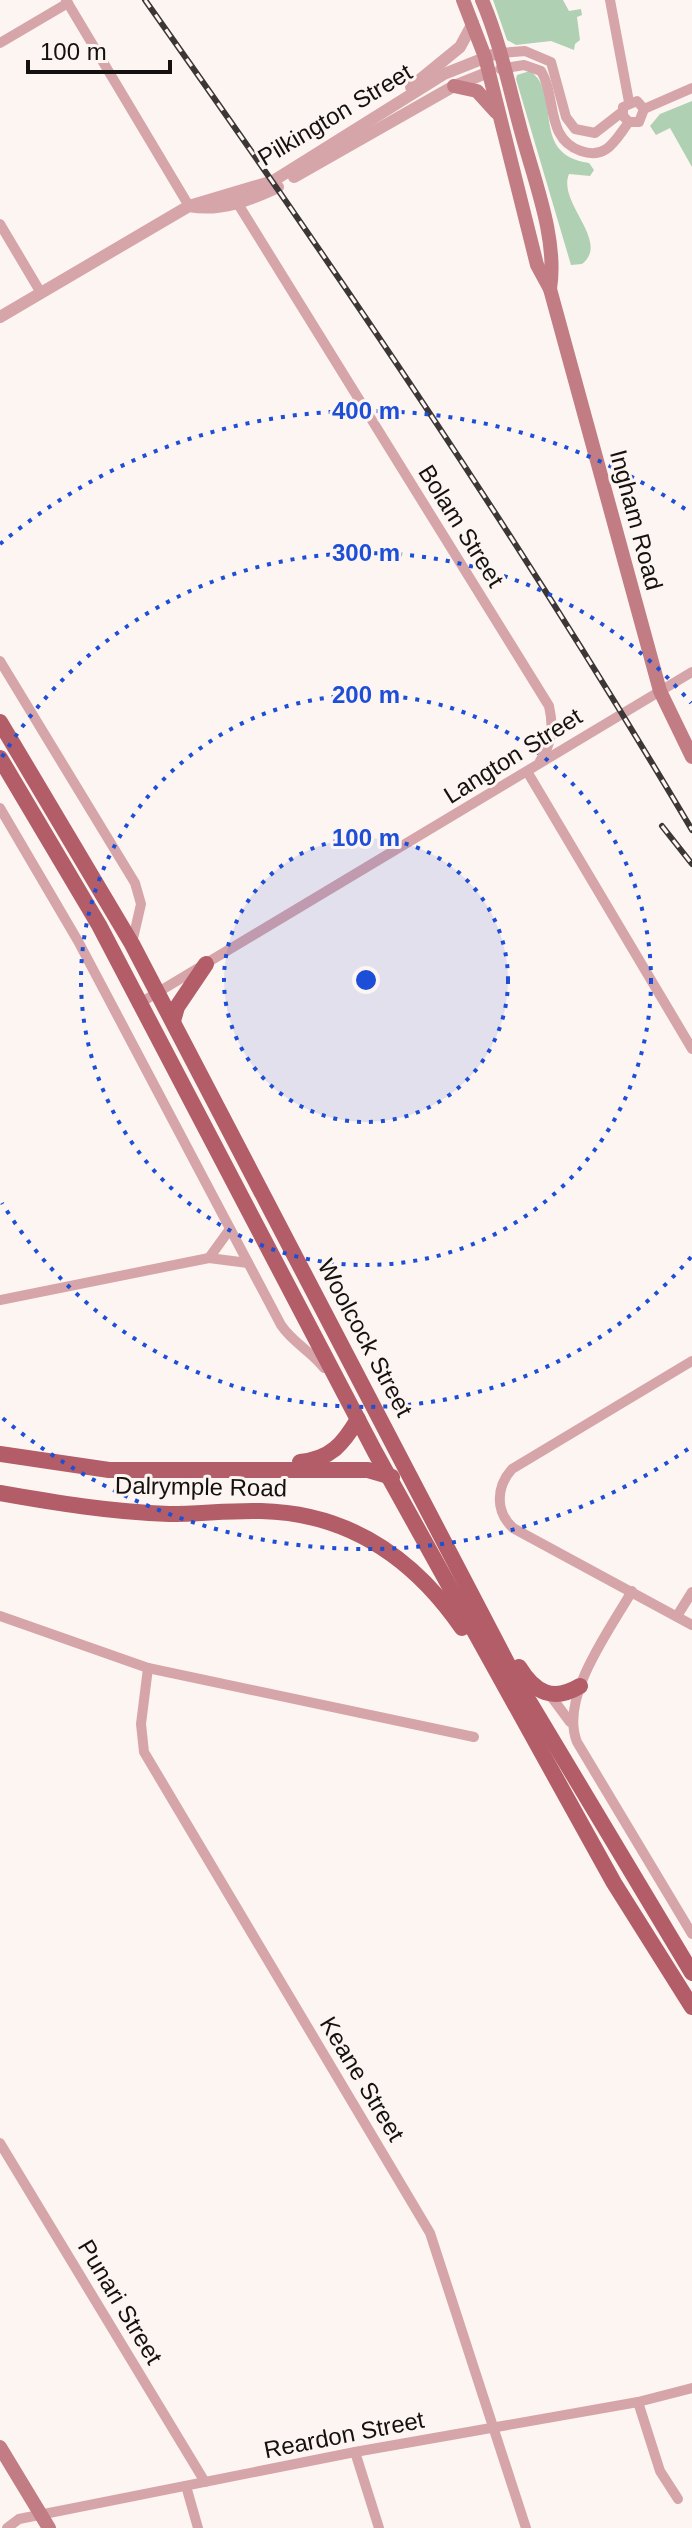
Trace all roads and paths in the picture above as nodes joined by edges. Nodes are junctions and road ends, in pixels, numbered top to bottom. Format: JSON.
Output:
{"nodes":[{"id":1,"x":463,"y":0,"type":"edge"},
{"id":2,"x":482,"y":0,"type":"edge"},
{"id":3,"x":610,"y":0,"type":"edge"},
{"id":4,"x":67,"y":1,"type":"edge"},
{"id":5,"x":473,"y":23,"type":"junction"},
{"id":6,"x":0,"y":43,"type":"edge"},
{"id":7,"x":485,"y":57,"type":"junction"},
{"id":8,"x":502,"y":61,"type":"junction"},
{"id":9,"x":489,"y":72,"type":"junction"},
{"id":10,"x":454,"y":86,"type":"junction"},
{"id":11,"x":692,"y":88,"type":"edge"},
{"id":12,"x":629,"y":102,"type":"junction"},
{"id":13,"x":644,"y":109,"type":"junction"},
{"id":14,"x":622,"y":112,"type":"junction"},
{"id":15,"x":501,"y":119,"type":"junction"},
{"id":16,"x":629,"y":122,"type":"junction"},
{"id":17,"x":362,"y":127,"type":"junction"},
{"id":18,"x":237,"y":198,"type":"junction"},
{"id":19,"x":189,"y":206,"type":"junction"},
{"id":20,"x":0,"y":224,"type":"edge"},
{"id":21,"x":550,"y":289,"type":"junction"},
{"id":22,"x":41,"y":293,"type":"junction"},
{"id":23,"x":0,"y":317,"type":"edge"},
{"id":24,"x":0,"y":661,"type":"edge"},
{"id":25,"x":692,"y":672,"type":"edge"},
{"id":26,"x":660,"y":691,"type":"junction"},
{"id":27,"x":0,"y":722,"type":"edge"},
{"id":28,"x":692,"y":757,"type":"edge"},
{"id":29,"x":0,"y":758,"type":"edge"},
{"id":30,"x":540,"y":761,"type":"junction"},
{"id":31,"x":528,"y":773,"type":"junction"},
{"id":32,"x":0,"y":808,"type":"edge"},
{"id":33,"x":132,"y":944,"type":"junction"},
{"id":34,"x":206,"y":964,"type":"junction"},
{"id":35,"x":158,"y":992,"type":"junction"},
{"id":36,"x":140,"y":1003,"type":"junction"},
{"id":37,"x":173,"y":1021,"type":"junction"},
{"id":38,"x":692,"y":1049,"type":"edge"},
{"id":39,"x":230,"y":1229,"type":"junction"},
{"id":40,"x":209,"y":1258,"type":"junction"},
{"id":41,"x":248,"y":1263,"type":"junction"},
{"id":42,"x":0,"y":1300,"type":"edge"},
{"id":43,"x":692,"y":1361,"type":"edge"},
{"id":44,"x":347,"y":1399,"type":"junction"},
{"id":45,"x":358,"y":1419,"type":"junction"},
{"id":46,"x":0,"y":1454,"type":"edge"},
{"id":47,"x":211,"y":1471,"type":"junction"},
{"id":48,"x":390,"y":1476,"type":"junction"},
{"id":49,"x":0,"y":1493,"type":"edge"},
{"id":50,"x":421,"y":1496,"type":"junction"},
{"id":51,"x":407,"y":1508,"type":"junction"},
{"id":52,"x":632,"y":1591,"type":"junction"},
{"id":53,"x":692,"y":1592,"type":"edge"},
{"id":54,"x":474,"y":1599,"type":"junction"},
{"id":55,"x":0,"y":1616,"type":"edge"},
{"id":56,"x":677,"y":1616,"type":"junction"},
{"id":57,"x":692,"y":1625,"type":"edge"},
{"id":58,"x":148,"y":1668,"type":"junction"},
{"id":59,"x":580,"y":1686,"type":"junction"},
{"id":60,"x":550,"y":1695,"type":"junction"},
{"id":61,"x":513,"y":1701,"type":"junction"},
{"id":62,"x":573,"y":1728,"type":"junction"},
{"id":63,"x":474,"y":1737,"type":"dead end"},
{"id":64,"x":692,"y":1934,"type":"edge"},
{"id":65,"x":692,"y":1973,"type":"edge"},
{"id":66,"x":692,"y":2007,"type":"edge"},
{"id":67,"x":0,"y":2143,"type":"edge"},
{"id":68,"x":692,"y":2388,"type":"edge"},
{"id":69,"x":638,"y":2402,"type":"junction"},
{"id":70,"x":492,"y":2428,"type":"junction"},
{"id":71,"x":0,"y":2447,"type":"edge"},
{"id":72,"x":355,"y":2452,"type":"junction"},
{"id":73,"x":0,"y":2465,"type":"edge"},
{"id":74,"x":205,"y":2482,"type":"junction"},
{"id":75,"x":186,"y":2486,"type":"junction"},
{"id":76,"x":678,"y":2499,"type":"dead end"},
{"id":77,"x":40,"y":2522,"type":"edge"},
{"id":78,"x":7,"y":2528,"type":"edge"},
{"id":79,"x":198,"y":2528,"type":"edge"},
{"id":80,"x":379,"y":2528,"type":"edge"},
{"id":81,"x":526,"y":2528,"type":"edge"}],
"edges":[{"from":1,"to":5,"type":"main road","name":"Ingham Road"},
{"from":2,"to":8,"type":"main road","name":"Ingham Road"},
{"from":3,"to":12,"type":"street"},
{"from":4,"to":6,"type":"street"},
{"from":4,"to":19,"type":"street"},
{"from":5,"to":7,"type":"main road","name":"Ingham Road"},
{"from":5,"to":17,"type":"street"},
{"from":7,"to":8,"type":"street","name":"Pilkington Street"},
{"from":7,"to":9,"type":"main road","name":"Ingham Road"},
{"from":7,"to":17,"type":"street","name":"Pilkington Street"},
{"from":8,"to":9,"type":"street","name":"Pilkington Street"},
{"from":8,"to":14,"type":"street"},
{"from":8,"to":16,"type":"street"},
{"from":8,"to":21,"type":"main road","name":"Ingham Road"},
{"from":9,"to":10,"type":"street","name":"Pilkington Street"},
{"from":9,"to":15,"type":"main road","name":"Ingham Road"},
{"from":10,"to":15,"type":"main road"},
{"from":10,"to":18,"type":"street","name":"Pilkington Street"},
{"from":11,"to":13,"type":"street"},
{"from":12,"to":13,"type":"street"},
{"from":12,"to":14,"type":"street"},
{"from":13,"to":16,"type":"street"},
{"from":14,"to":16,"type":"street"},
{"from":15,"to":21,"type":"main road","name":"Ingham Road"},
{"from":17,"to":18,"type":"street","name":"Pilkington Street"},
{"from":18,"to":19,"type":"street","name":"Pilkington Street"},
{"from":18,"to":30,"type":"street","name":"Bolam Street"},
{"from":19,"to":22,"type":"street","name":"Pilkington Street"},
{"from":20,"to":22,"type":"street"},
{"from":21,"to":26,"type":"main road","name":"Ingham Road"},
{"from":22,"to":23,"type":"street","name":"Pilkington Street"},
{"from":24,"to":33,"type":"street"},
{"from":25,"to":26,"type":"street","name":"Langton Street"},
{"from":26,"to":28,"type":"main road","name":"Ingham Road"},
{"from":26,"to":30,"type":"street","name":"Langton Street"},
{"from":27,"to":33,"type":"main road","name":"Woolcock Street"},
{"from":29,"to":36,"type":"main road","name":"Woolcock Street"},
{"from":30,"to":31,"type":"street","name":"Langton Street"},
{"from":31,"to":34,"type":"street","name":"Langton Street"},
{"from":31,"to":38,"type":"street"},
{"from":32,"to":39,"type":"street"},
{"from":33,"to":35,"type":"main road","name":"Woolcock Street"},
{"from":34,"to":35,"type":"street","name":"Langton Street"},
{"from":34,"to":37,"type":"main road"},
{"from":35,"to":36,"type":"street","name":"Langton Street"},
{"from":35,"to":37,"type":"main road","name":"Woolcock Street"},
{"from":36,"to":44,"type":"main road","name":"Woolcock Street"},
{"from":37,"to":50,"type":"main road","name":"Woolcock Street"},
{"from":39,"to":40,"type":"street"},
{"from":39,"to":41,"type":"street"},
{"from":40,"to":41,"type":"street"},
{"from":40,"to":42,"type":"street"},
{"from":41,"to":44,"type":"street"},
{"from":43,"to":52,"type":"street"},
{"from":44,"to":45,"type":"main road","name":"Woolcock Street"},
{"from":45,"to":47,"type":"main road"},
{"from":45,"to":48,"type":"main road","name":"Woolcock Street"},
{"from":46,"to":47,"type":"main road","name":"Dalrymple Road"},
{"from":47,"to":48,"type":"main road","name":"Dalrymple Road"},
{"from":48,"to":50,"type":"main road","name":"Dalrymple Road"},
{"from":48,"to":51,"type":"main road","name":"Woolcock Street"},
{"from":49,"to":61,"type":"main road","name":"Dalrymple Road"},
{"from":50,"to":51,"type":"main road"},
{"from":50,"to":54,"type":"main road","name":"Woolcock Street"},
{"from":51,"to":61,"type":"main road","name":"Woolcock Street"},
{"from":52,"to":56,"type":"street"},
{"from":52,"to":59,"type":"street"},
{"from":53,"to":56,"type":"street"},
{"from":54,"to":60,"type":"main road"},
{"from":54,"to":65,"type":"main road","name":"Woolcock Street"},
{"from":55,"to":58,"type":"street"},
{"from":56,"to":57,"type":"street"},
{"from":58,"to":63,"type":"street"},
{"from":58,"to":70,"type":"street","name":"Keane Street"},
{"from":59,"to":60,"type":"main road"},
{"from":59,"to":62,"type":"street"},
{"from":60,"to":62,"type":"street"},
{"from":61,"to":66,"type":"main road","name":"Woolcock Street"},
{"from":62,"to":64,"type":"street"},
{"from":67,"to":74,"type":"street","name":"Punari Street"},
{"from":68,"to":69,"type":"street","name":"Reardon Street"},
{"from":69,"to":70,"type":"street","name":"Reardon Street"},
{"from":69,"to":76,"type":"street"},
{"from":70,"to":72,"type":"street","name":"Reardon Street"},
{"from":70,"to":81,"type":"street","name":"Keane Street"},
{"from":71,"to":77,"type":"main road"},
{"from":72,"to":74,"type":"street","name":"Reardon Street"},
{"from":72,"to":80,"type":"street"},
{"from":73,"to":77,"type":"main road"},
{"from":74,"to":75,"type":"street","name":"Reardon Street"},
{"from":75,"to":77,"type":"street","name":"Reardon Street"},
{"from":75,"to":79,"type":"street"},
{"from":77,"to":78,"type":"street","name":"Reardon Street"}]}
